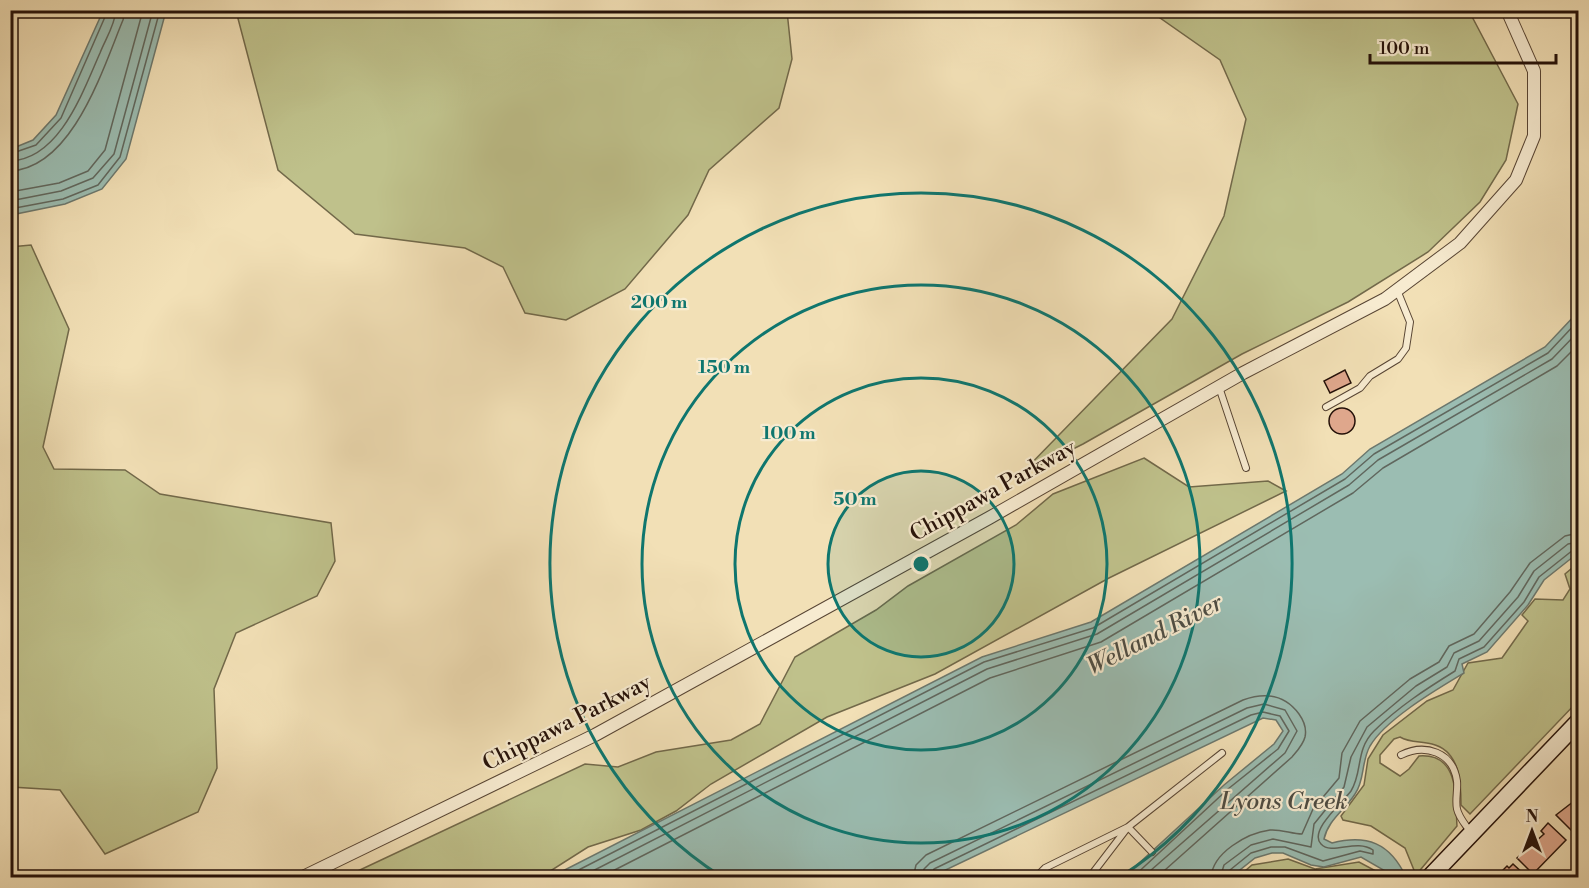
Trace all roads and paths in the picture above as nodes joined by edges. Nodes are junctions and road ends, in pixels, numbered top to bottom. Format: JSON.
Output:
{"nodes":[{"id":1,"x":1507,"y":10,"type":"edge"},
{"id":2,"x":1397,"y":290,"type":"junction"},
{"id":3,"x":1219,"y":386,"type":"junction"},
{"id":4,"x":1326,"y":407,"type":"dead end"},
{"id":5,"x":1246,"y":468,"type":"dead end"},
{"id":6,"x":1578,"y":722,"type":"edge"},
{"id":7,"x":1222,"y":753,"type":"dead end"},
{"id":8,"x":1401,"y":755,"type":"dead end"},
{"id":9,"x":1128,"y":827,"type":"junction"},
{"id":10,"x":1472,"y":833,"type":"junction"},
{"id":11,"x":1152,"y":852,"type":"dead end"},
{"id":12,"x":301,"y":878,"type":"edge"},
{"id":13,"x":1035,"y":878,"type":"edge"},
{"id":14,"x":1089,"y":878,"type":"edge"},
{"id":15,"x":1429,"y":878,"type":"edge"}],
"edges":[{"from":1,"to":2,"type":"street","name":"Chippawa Parkway"},
{"from":2,"to":3,"type":"street","name":"Chippawa Parkway"},
{"from":2,"to":4,"type":"lane"},
{"from":3,"to":5,"type":"lane"},
{"from":3,"to":12,"type":"street","name":"Chippawa Parkway"},
{"from":6,"to":10,"type":"main road"},
{"from":7,"to":9,"type":"lane"},
{"from":8,"to":10,"type":"lane"},
{"from":9,"to":11,"type":"lane"},
{"from":9,"to":13,"type":"lane"},
{"from":9,"to":14,"type":"lane"},
{"from":10,"to":15,"type":"main road"}]}
